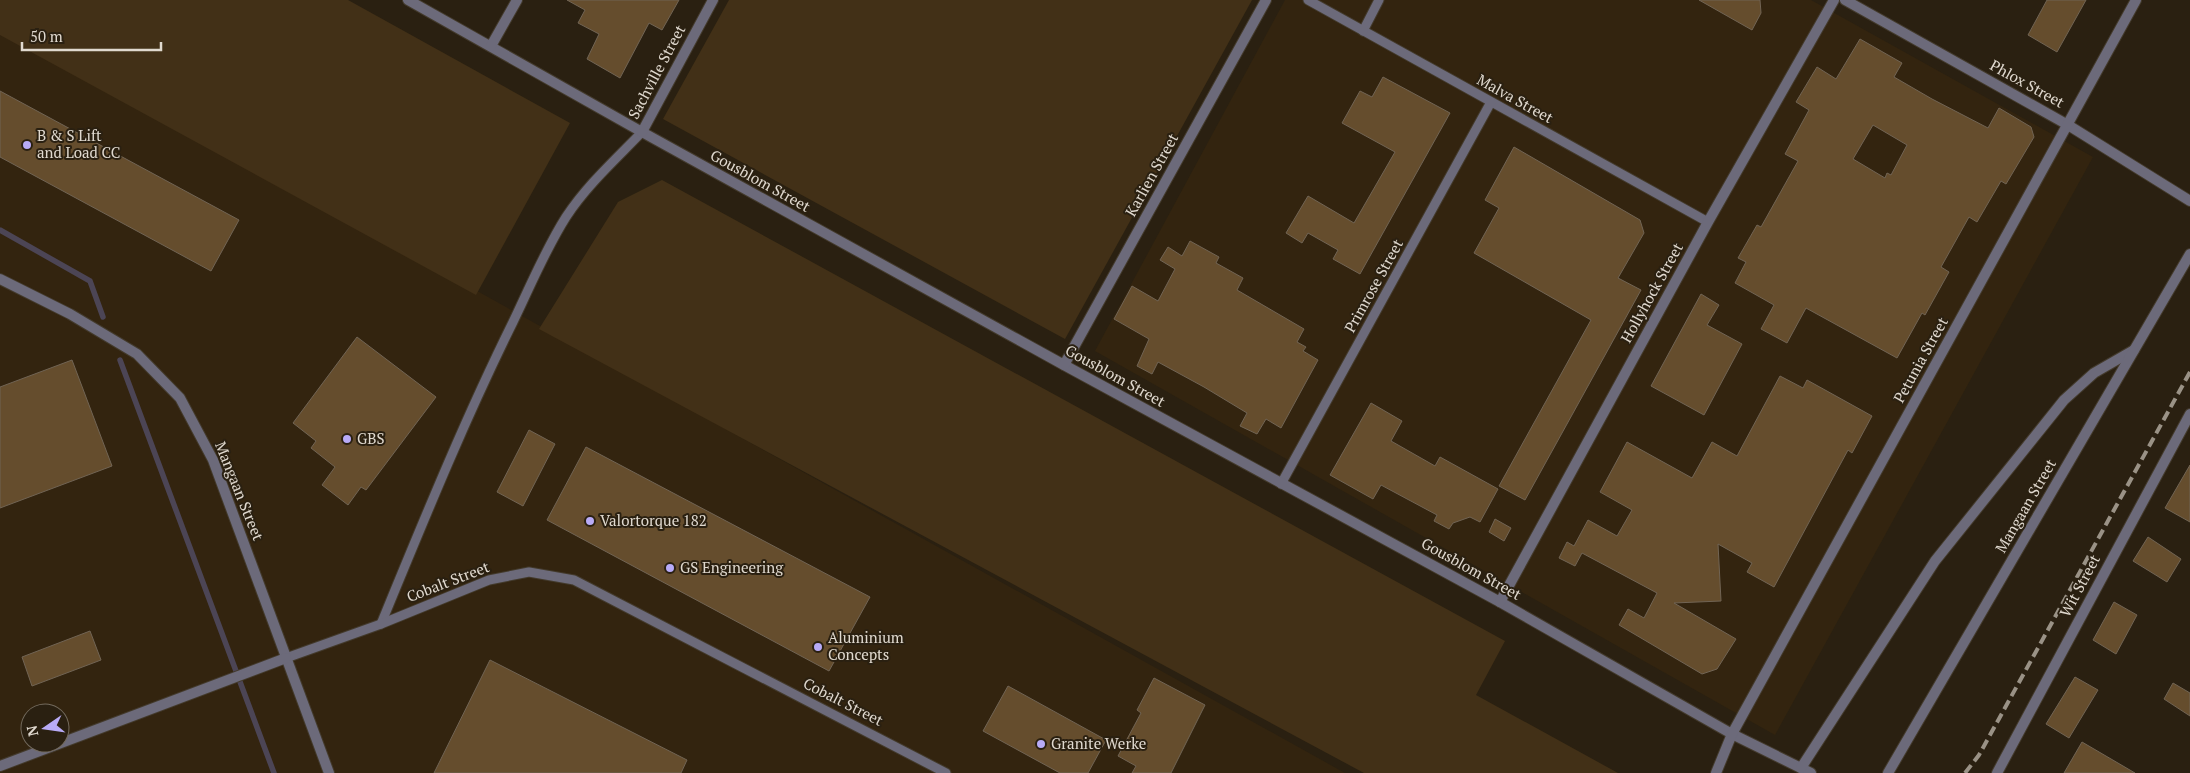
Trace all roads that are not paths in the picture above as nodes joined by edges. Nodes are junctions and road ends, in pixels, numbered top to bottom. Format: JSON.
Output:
{"nodes":[{"id":1,"x":408,"y":0,"type":"edge"},
{"id":2,"x":517,"y":0,"type":"edge"},
{"id":3,"x":712,"y":0,"type":"edge"},
{"id":4,"x":1266,"y":0,"type":"edge"},
{"id":5,"x":1308,"y":0,"type":"edge"},
{"id":6,"x":1379,"y":0,"type":"edge"},
{"id":7,"x":1834,"y":0,"type":"edge"},
{"id":8,"x":1845,"y":0,"type":"edge"},
{"id":9,"x":2136,"y":0,"type":"edge"},
{"id":10,"x":1363,"y":31,"type":"junction"},
{"id":11,"x":492,"y":46,"type":"junction"},
{"id":12,"x":1491,"y":102,"type":"junction"},
{"id":13,"x":2068,"y":125,"type":"junction"},
{"id":14,"x":642,"y":132,"type":"junction"},
{"id":15,"x":2190,"y":201,"type":"edge"},
{"id":16,"x":1708,"y":222,"type":"junction"},
{"id":17,"x":2190,"y":254,"type":"edge"},
{"id":18,"x":0,"y":279,"type":"edge"},
{"id":19,"x":2134,"y":350,"type":"junction"},
{"id":20,"x":1064,"y":365,"type":"junction"},
{"id":21,"x":2190,"y":414,"type":"edge"},
{"id":22,"x":1281,"y":484,"type":"junction"},
{"id":23,"x":1500,"y":602,"type":"junction"},
{"id":24,"x":381,"y":624,"type":"junction"},
{"id":25,"x":286,"y":658,"type":"junction"},
{"id":26,"x":1732,"y":734,"type":"junction"},
{"id":27,"x":0,"y":766,"type":"edge"},
{"id":28,"x":1801,"y":768,"type":"junction"},
{"id":29,"x":329,"y":773,"type":"edge"},
{"id":30,"x":946,"y":773,"type":"edge"},
{"id":31,"x":1716,"y":773,"type":"edge"},
{"id":32,"x":1811,"y":773,"type":"edge"},
{"id":33,"x":1888,"y":773,"type":"edge"},
{"id":34,"x":1996,"y":773,"type":"edge"}],
"edges":[{"from":1,"to":11,"type":"street","name":"Gousblom Street"},
{"from":2,"to":11,"type":"street"},
{"from":3,"to":14,"type":"street","name":"Sachville Street"},
{"from":4,"to":20,"type":"street","name":"Karlien Street"},
{"from":5,"to":10,"type":"lane","name":"Malva Street"},
{"from":6,"to":10,"type":"lane"},
{"from":7,"to":16,"type":"street","name":"Hollyhock Street"},
{"from":8,"to":13,"type":"street","name":"Phlox Street"},
{"from":9,"to":13,"type":"street","name":"Petunia Street"},
{"from":10,"to":12,"type":"lane","name":"Malva Street"},
{"from":11,"to":14,"type":"street","name":"Gousblom Street"},
{"from":12,"to":16,"type":"lane","name":"Malva Street"},
{"from":12,"to":22,"type":"lane","name":"Primrose Street"},
{"from":13,"to":15,"type":"street","name":"Phlox Street"},
{"from":13,"to":26,"type":"street","name":"Petunia Street"},
{"from":14,"to":20,"type":"street","name":"Gousblom Street"},
{"from":14,"to":24,"type":"lane"},
{"from":16,"to":23,"type":"street","name":"Hollyhock Street"},
{"from":17,"to":19,"type":"street","name":"Mangaan Street"},
{"from":18,"to":25,"type":"street","name":"Mangaan Street"},
{"from":19,"to":28,"type":"street"},
{"from":19,"to":33,"type":"street","name":"Mangaan Street"},
{"from":20,"to":22,"type":"street","name":"Gousblom Street"},
{"from":21,"to":34,"type":"street","name":"Wit Street"},
{"from":22,"to":23,"type":"street","name":"Gousblom Street"},
{"from":23,"to":26,"type":"street","name":"Gousblom Street"},
{"from":24,"to":25,"type":"lane","name":"Cobalt Street"},
{"from":24,"to":30,"type":"lane","name":"Cobalt Street"},
{"from":25,"to":27,"type":"street","name":"Cobalt Street"},
{"from":25,"to":29,"type":"street","name":"Mangaan Street"},
{"from":26,"to":28,"type":"street","name":"Gousblom Street"},
{"from":26,"to":31,"type":"street","name":"Petunia Street"},
{"from":28,"to":32,"type":"street","name":"Gousblom Street"}]}
